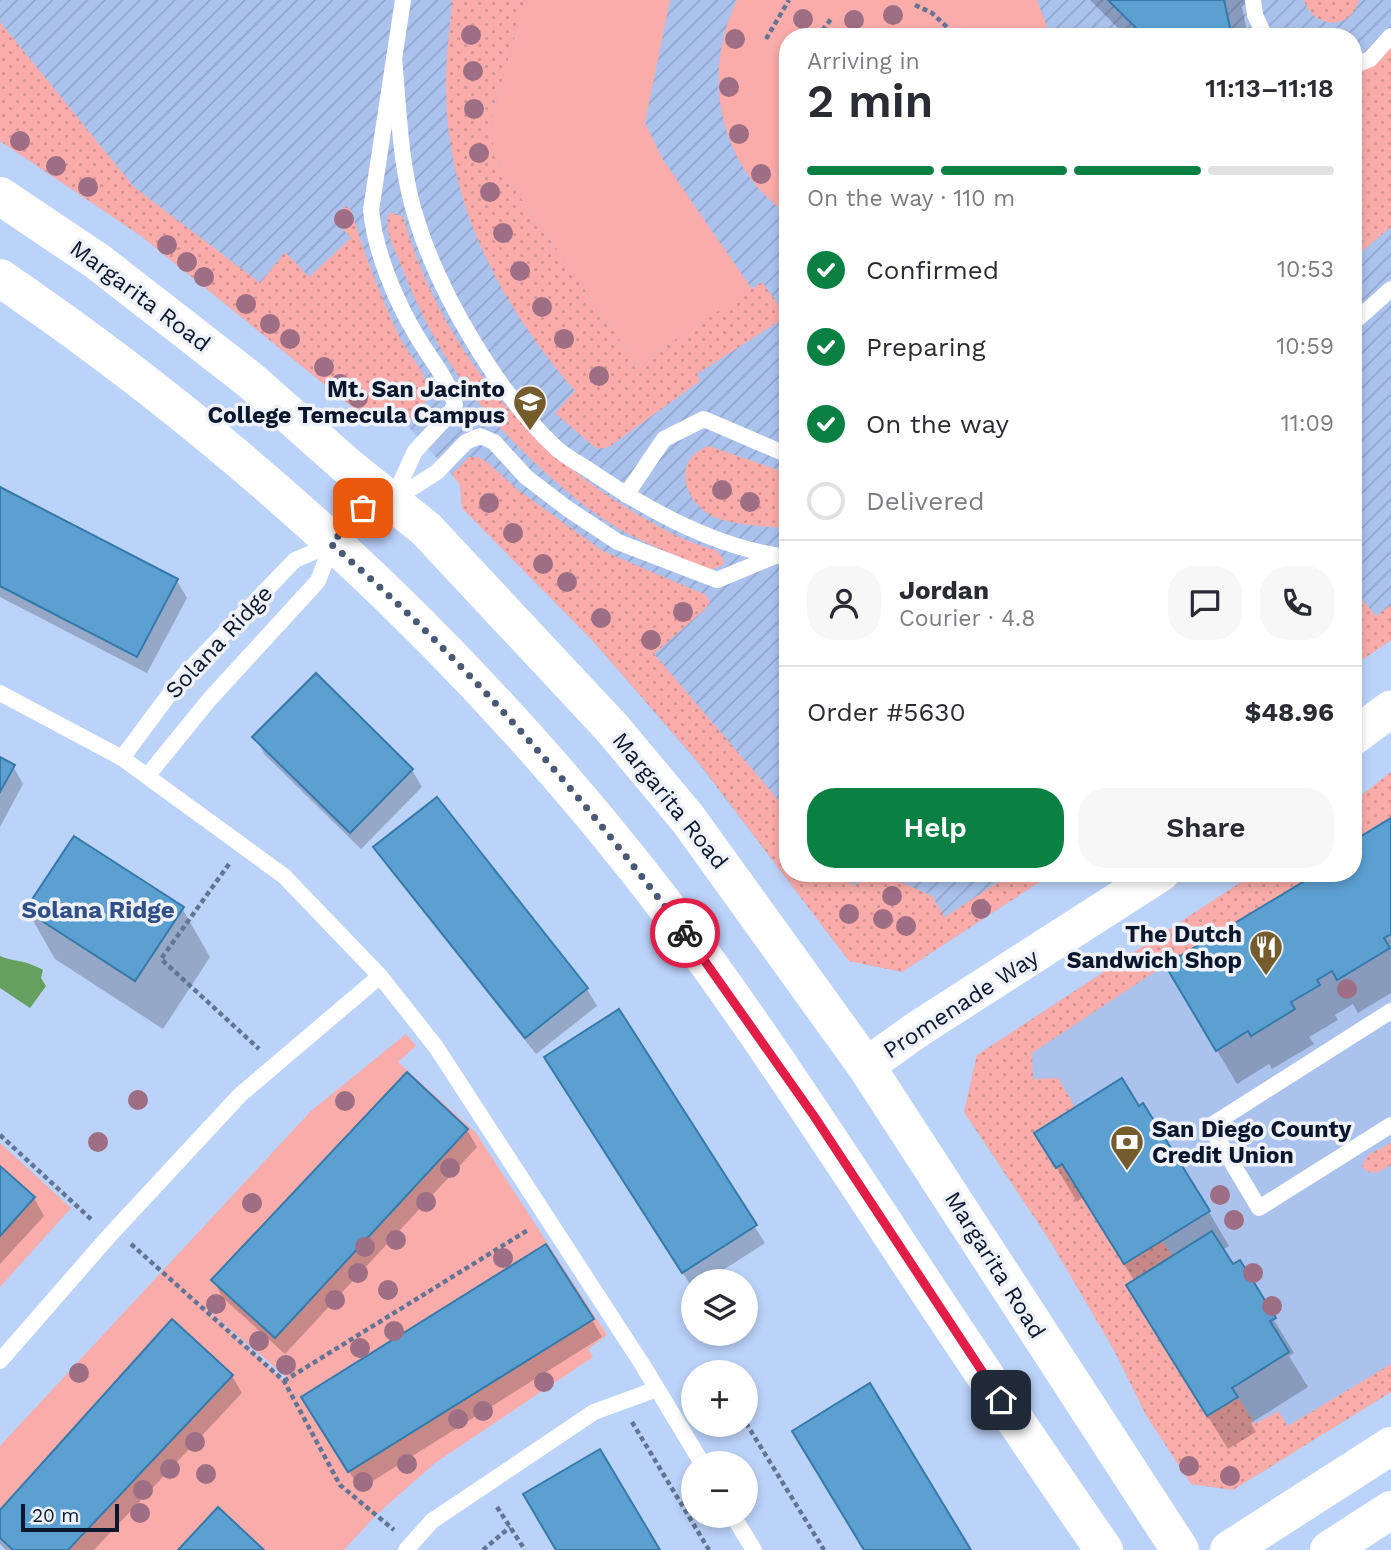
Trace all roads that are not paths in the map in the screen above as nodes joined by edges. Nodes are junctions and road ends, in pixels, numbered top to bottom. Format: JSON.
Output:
{"nodes":[{"id":1,"x":403,"y":0,"type":"edge"},
{"id":2,"x":1253,"y":0,"type":"edge"},
{"id":3,"x":1261,"y":28,"type":"edge"},
{"id":4,"x":1391,"y":36,"type":"edge"},
{"id":5,"x":394,"y":58,"type":"junction"},
{"id":6,"x":1362,"y":62,"type":"edge"},
{"id":7,"x":0,"y":196,"type":"edge"},
{"id":8,"x":0,"y":278,"type":"edge"},
{"id":9,"x":1391,"y":289,"type":"edge"},
{"id":10,"x":1362,"y":315,"type":"edge"},
{"id":11,"x":779,"y":451,"type":"edge"},
{"id":12,"x":626,"y":495,"type":"junction"},
{"id":13,"x":386,"y":496,"type":"junction"},
{"id":14,"x":331,"y":544,"type":"junction"},
{"id":15,"x":779,"y":555,"type":"edge"},
{"id":16,"x":779,"y":557,"type":"edge"},
{"id":17,"x":0,"y":693,"type":"edge"},
{"id":18,"x":1391,"y":709,"type":"edge"},
{"id":19,"x":1362,"y":727,"type":"edge"},
{"id":20,"x":122,"y":758,"type":"junction"},
{"id":21,"x":148,"y":775,"type":"junction"},
{"id":22,"x":1147,"y":882,"type":"edge"},
{"id":23,"x":380,"y":976,"type":"junction"},
{"id":24,"x":1390,"y":1013,"type":"edge"},
{"id":25,"x":866,"y":1066,"type":"junction"},
{"id":26,"x":1391,"y":1125,"type":"edge"},
{"id":27,"x":0,"y":1361,"type":"edge"},
{"id":28,"x":657,"y":1388,"type":"junction"},
{"id":29,"x":1391,"y":1446,"type":"edge"},
{"id":30,"x":695,"y":1451,"type":"edge"},
{"id":31,"x":1391,"y":1510,"type":"edge"},
{"id":32,"x":740,"y":1528,"type":"edge"},
{"id":33,"x":408,"y":1547,"type":"edge"},
{"id":34,"x":754,"y":1550,"type":"edge"},
{"id":35,"x":1104,"y":1550,"type":"edge"},
{"id":36,"x":1180,"y":1550,"type":"edge"},
{"id":37,"x":1229,"y":1550,"type":"edge"},
{"id":38,"x":1329,"y":1550,"type":"edge"}],
"edges":[{"from":1,"to":5,"type":"lane"},
{"from":2,"to":3,"type":"lane"},
{"from":4,"to":6,"type":"lane"},
{"from":5,"to":12,"type":"lane"},
{"from":5,"to":13,"type":"lane"},
{"from":7,"to":13,"type":"main road","name":"Margarita Road"},
{"from":8,"to":14,"type":"main road"},
{"from":9,"to":10,"type":"lane"},
{"from":11,"to":12,"type":"lane"},
{"from":12,"to":15,"type":"lane"},
{"from":13,"to":14,"type":"lane","name":"Solana Ridge"},
{"from":13,"to":16,"type":"lane"},
{"from":13,"to":25,"type":"main road","name":"Margarita Road"},
{"from":14,"to":20,"type":"lane","name":"Solana Ridge"},
{"from":14,"to":21,"type":"lane","name":"Solana Ridge"},
{"from":14,"to":35,"type":"main road"},
{"from":17,"to":20,"type":"lane"},
{"from":18,"to":19,"type":"street"},
{"from":20,"to":21,"type":"lane"},
{"from":21,"to":23,"type":"lane"},
{"from":22,"to":25,"type":"street","name":"Promenade Way"},
{"from":23,"to":27,"type":"lane"},
{"from":23,"to":28,"type":"lane"},
{"from":24,"to":26,"type":"lane"},
{"from":25,"to":36,"type":"main road","name":"Margarita Road"},
{"from":28,"to":30,"type":"lane"},
{"from":28,"to":33,"type":"lane"},
{"from":29,"to":37,"type":"main road"},
{"from":31,"to":38,"type":"main road"},
{"from":32,"to":34,"type":"lane"}]}
